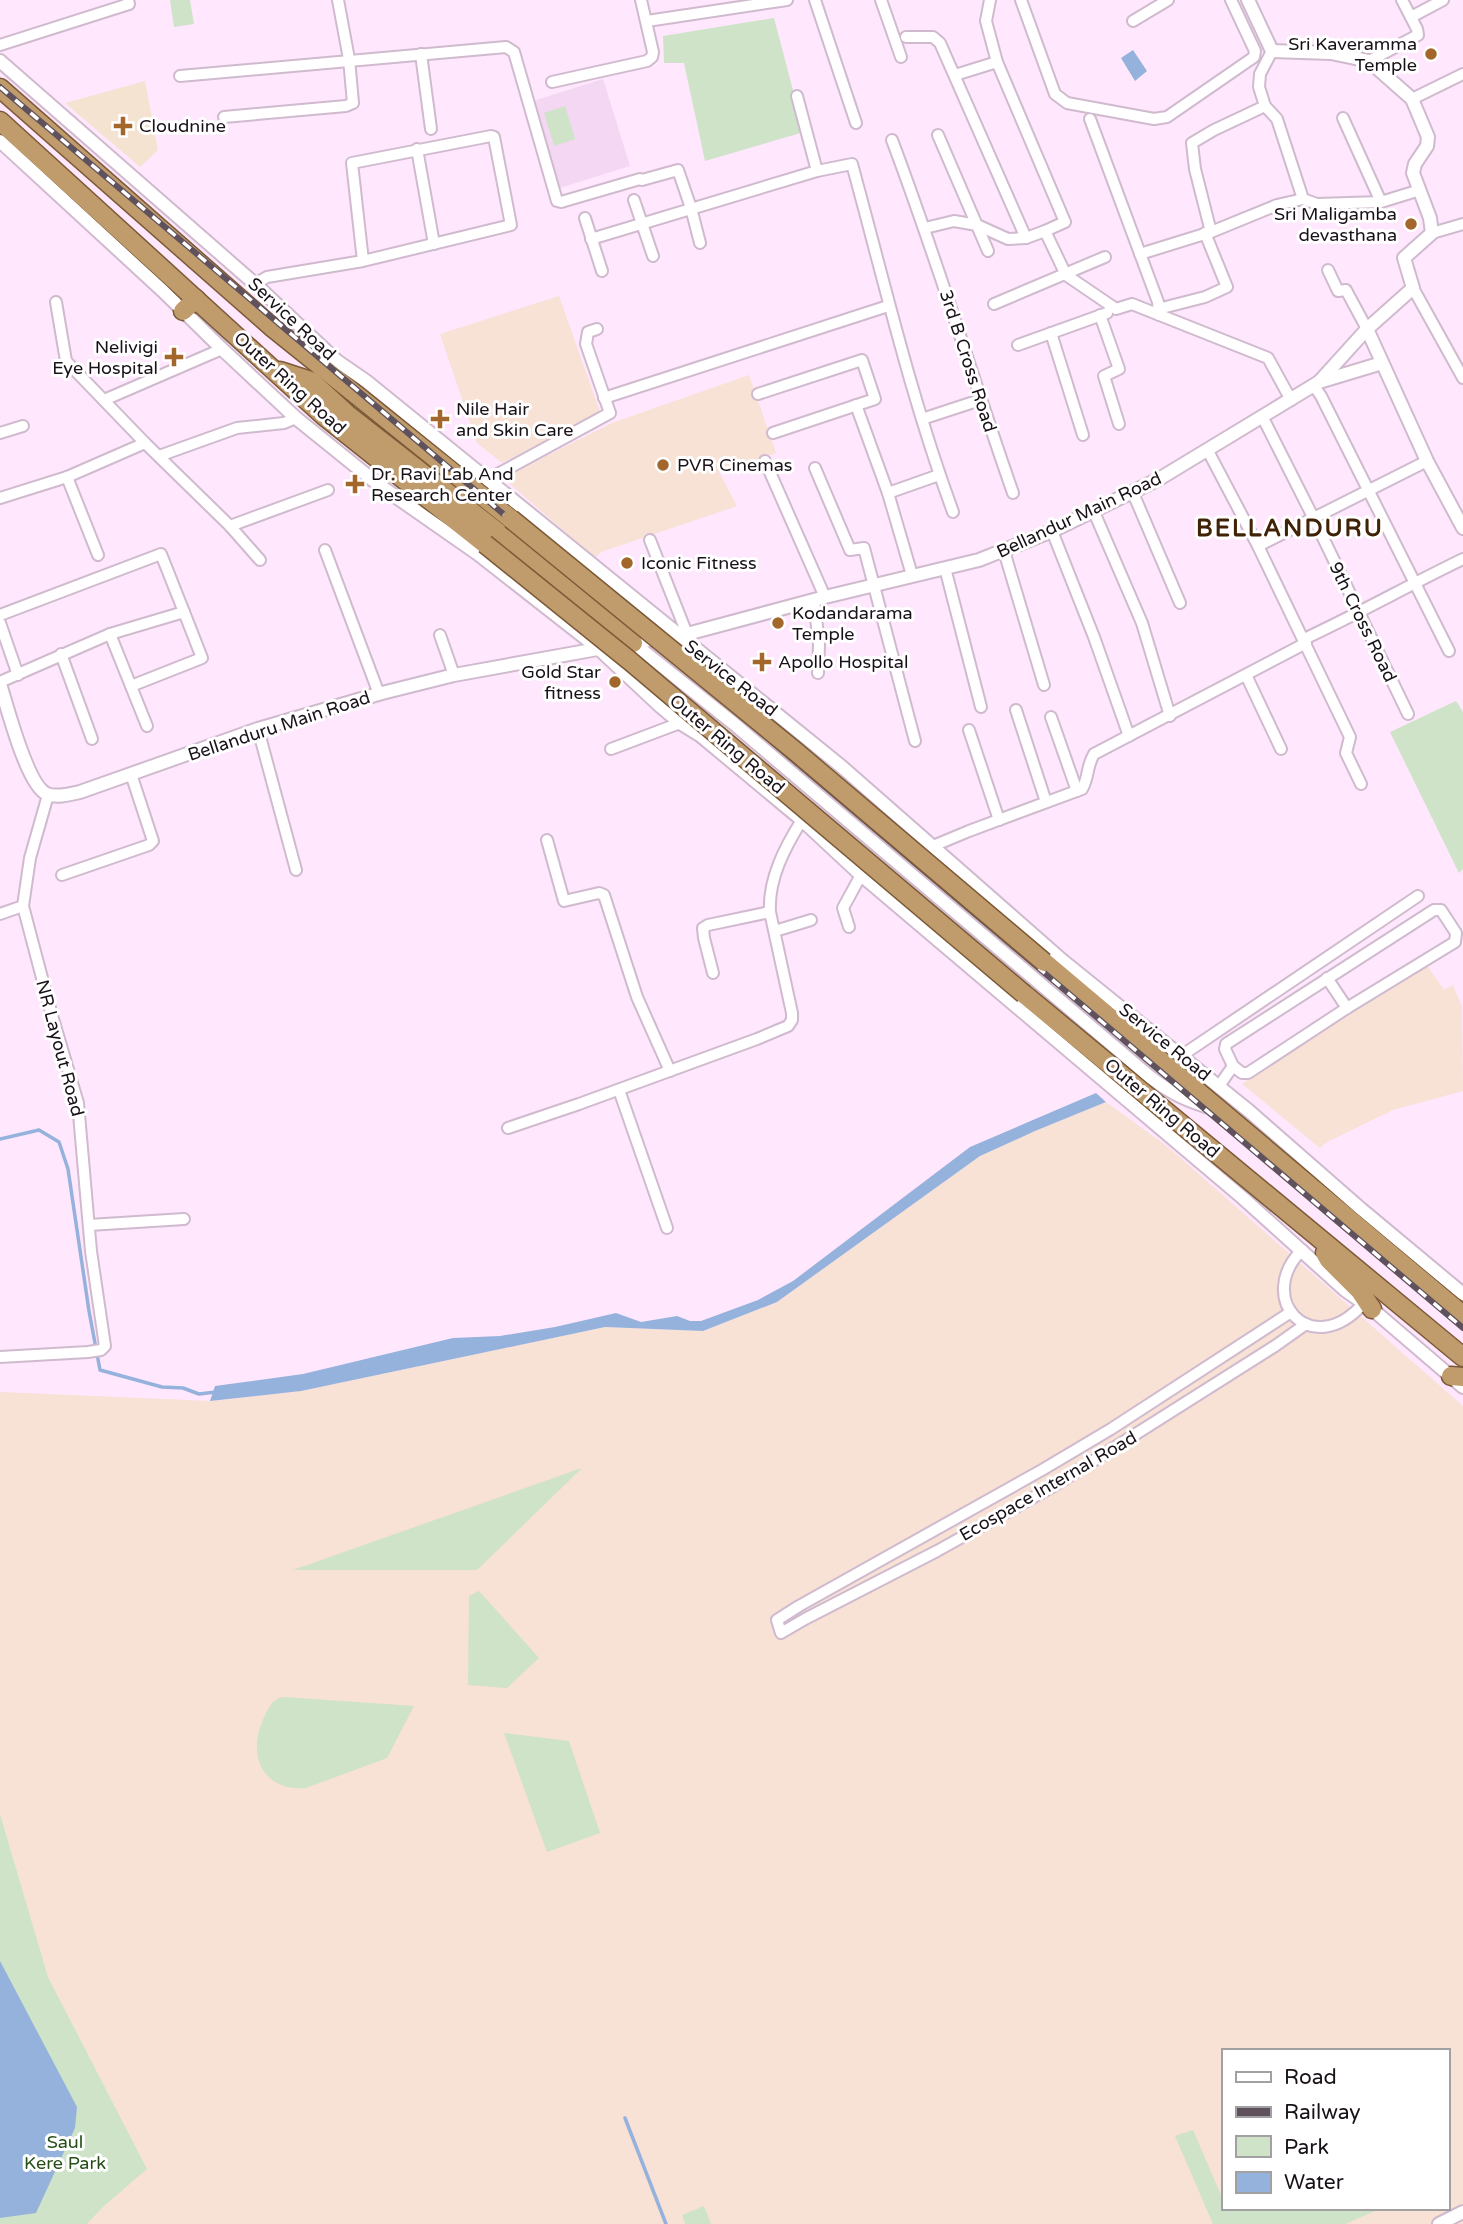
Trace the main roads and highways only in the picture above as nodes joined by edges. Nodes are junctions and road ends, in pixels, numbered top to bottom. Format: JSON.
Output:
{"nodes":[{"id":1,"x":0,"y":88,"type":"edge"},
{"id":2,"x":0,"y":121,"type":"edge"},
{"id":3,"x":273,"y":369,"type":"junction"},
{"id":4,"x":633,"y":643,"type":"road end"},
{"id":5,"x":1315,"y":1235,"type":"junction"},
{"id":6,"x":1367,"y":1306,"type":"road end"},
{"id":7,"x":1463,"y":1315,"type":"edge"},
{"id":8,"x":1463,"y":1357,"type":"edge"}],
"edges":[{"from":1,"to":7,"type":"highway","name":"Outer Ring Road","bridge":true},
{"from":2,"to":3,"type":"highway","name":"Outer Ring Road"},
{"from":3,"to":4,"type":"highway"},
{"from":3,"to":5,"type":"highway","name":"Outer Ring Road","bridge":true},
{"from":5,"to":6,"type":"highway"},
{"from":5,"to":8,"type":"highway","name":"Outer Ring Road"}]}
